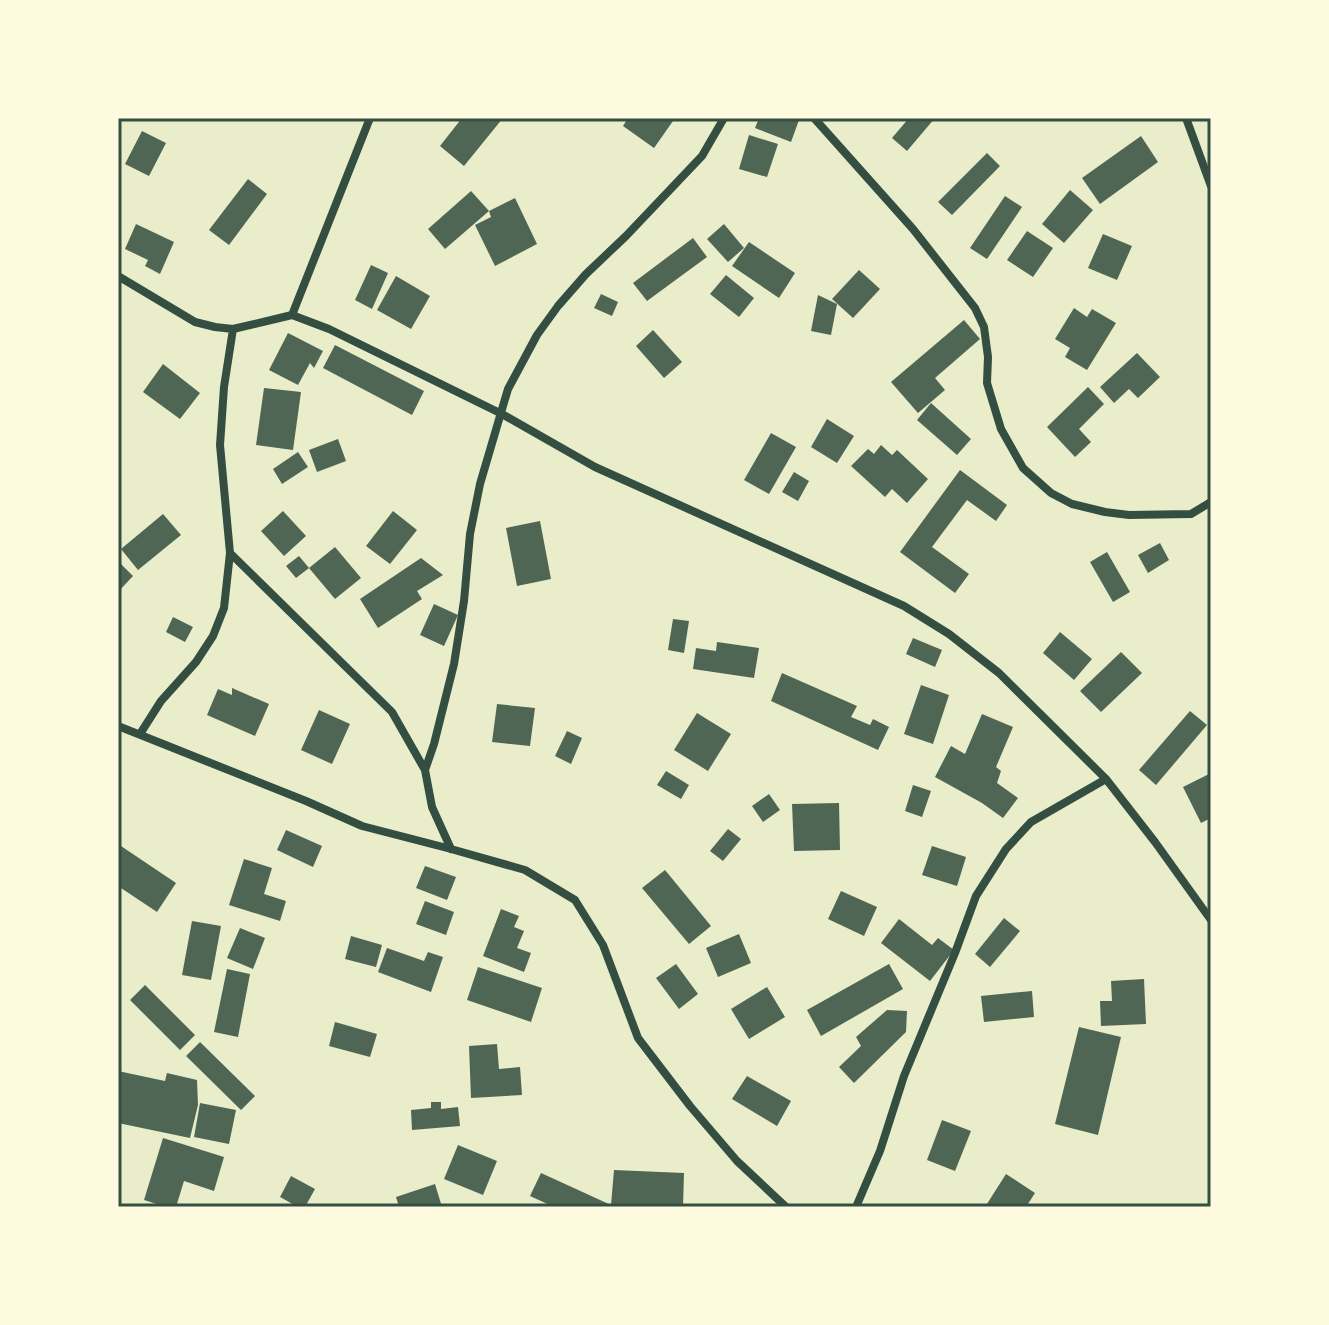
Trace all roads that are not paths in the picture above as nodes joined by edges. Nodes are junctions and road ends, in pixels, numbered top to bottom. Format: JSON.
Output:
{"nodes":[{"id":1,"x":370,"y":118,"type":"edge"},
{"id":2,"x":724,"y":118,"type":"edge"},
{"id":3,"x":814,"y":118,"type":"edge"},
{"id":4,"x":1186,"y":118,"type":"edge"},
{"id":5,"x":1211,"y":186,"type":"edge"},
{"id":6,"x":118,"y":276,"type":"edge"},
{"id":7,"x":292,"y":315,"type":"junction"},
{"id":8,"x":233,"y":329,"type":"junction"},
{"id":9,"x":502,"y":414,"type":"junction"},
{"id":10,"x":1211,"y":502,"type":"edge"},
{"id":11,"x":230,"y":553,"type":"junction"},
{"id":12,"x":118,"y":726,"type":"edge"},
{"id":13,"x":140,"y":734,"type":"junction"},
{"id":14,"x":425,"y":770,"type":"junction"},
{"id":15,"x":1106,"y":779,"type":"junction"},
{"id":16,"x":451,"y":849,"type":"junction"},
{"id":17,"x":1211,"y":920,"type":"edge"},
{"id":18,"x":786,"y":1207,"type":"edge"},
{"id":19,"x":856,"y":1207,"type":"edge"}],
"edges":[{"from":1,"to":7,"type":"street"},
{"from":2,"to":9,"type":"street"},
{"from":3,"to":10,"type":"street"},
{"from":4,"to":5,"type":"street"},
{"from":6,"to":8,"type":"street"},
{"from":7,"to":8,"type":"street"},
{"from":7,"to":9,"type":"street"},
{"from":8,"to":11,"type":"street"},
{"from":9,"to":14,"type":"street"},
{"from":9,"to":15,"type":"street"},
{"from":11,"to":13,"type":"street"},
{"from":11,"to":14,"type":"street"},
{"from":12,"to":13,"type":"street"},
{"from":13,"to":16,"type":"street"},
{"from":14,"to":16,"type":"street"},
{"from":15,"to":17,"type":"street"},
{"from":15,"to":19,"type":"street"},
{"from":16,"to":18,"type":"street"}]}
